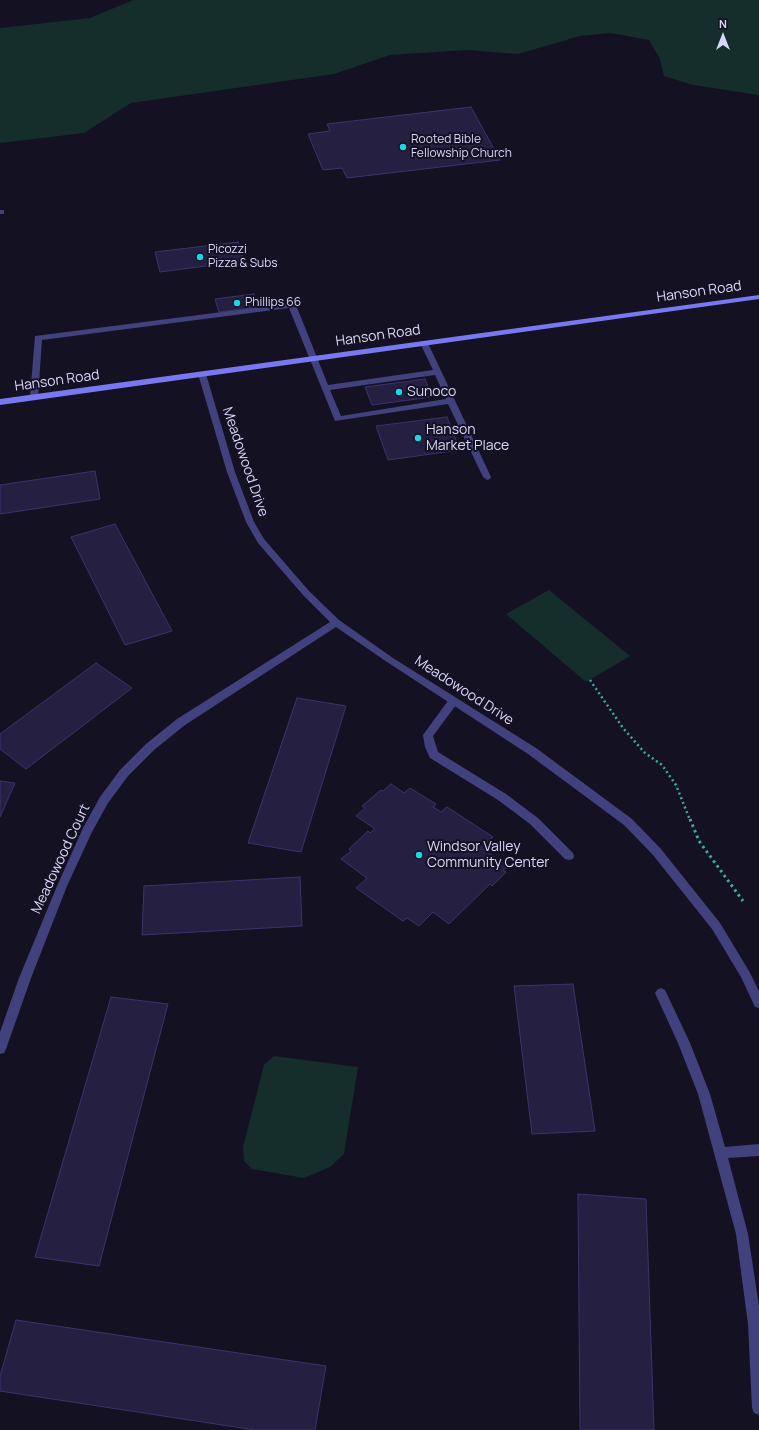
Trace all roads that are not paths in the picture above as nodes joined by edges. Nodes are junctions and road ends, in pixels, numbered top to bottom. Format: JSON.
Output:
{"nodes":[{"id":1,"x":759,"y":297,"type":"edge"},
{"id":2,"x":424,"y":343,"type":"junction"},
{"id":3,"x":315,"y":358,"type":"junction"},
{"id":4,"x":437,"y":372,"type":"junction"},
{"id":5,"x":202,"y":374,"type":"junction"},
{"id":6,"x":326,"y":388,"type":"junction"},
{"id":7,"x":34,"y":397,"type":"junction"},
{"id":8,"x":0,"y":402,"type":"edge"},
{"id":9,"x":451,"y":402,"type":"junction"},
{"id":10,"x":487,"y":477,"type":"dead end"},
{"id":11,"x":336,"y":622,"type":"junction"},
{"id":12,"x":454,"y":701,"type":"junction"},
{"id":13,"x":569,"y":856,"type":"dead end"},
{"id":14,"x":661,"y":993,"type":"dead end"},
{"id":15,"x":759,"y":1003,"type":"edge"},
{"id":16,"x":0,"y":1049,"type":"edge"},
{"id":17,"x":759,"y":1150,"type":"edge"},
{"id":18,"x":720,"y":1153,"type":"junction"},
{"id":19,"x":759,"y":1408,"type":"edge"}],
"edges":[{"from":1,"to":2,"type":"street","name":"Hanson Road"},
{"from":2,"to":3,"type":"street","name":"Hanson Road"},
{"from":2,"to":4,"type":"street"},
{"from":3,"to":5,"type":"street","name":"Hanson Road"},
{"from":3,"to":6,"type":"street"},
{"from":3,"to":7,"type":"street"},
{"from":4,"to":6,"type":"street"},
{"from":4,"to":9,"type":"street"},
{"from":5,"to":7,"type":"street","name":"Hanson Road"},
{"from":5,"to":11,"type":"street","name":"Meadowood Drive"},
{"from":6,"to":9,"type":"street"},
{"from":7,"to":8,"type":"street","name":"Hanson Road"},
{"from":9,"to":10,"type":"street"},
{"from":11,"to":12,"type":"street","name":"Meadowood Drive"},
{"from":11,"to":16,"type":"street","name":"Meadowood Court"},
{"from":12,"to":13,"type":"street"},
{"from":12,"to":15,"type":"street","name":"Meadowood Drive"},
{"from":14,"to":18,"type":"street"},
{"from":17,"to":18,"type":"street"},
{"from":18,"to":19,"type":"street"}]}
